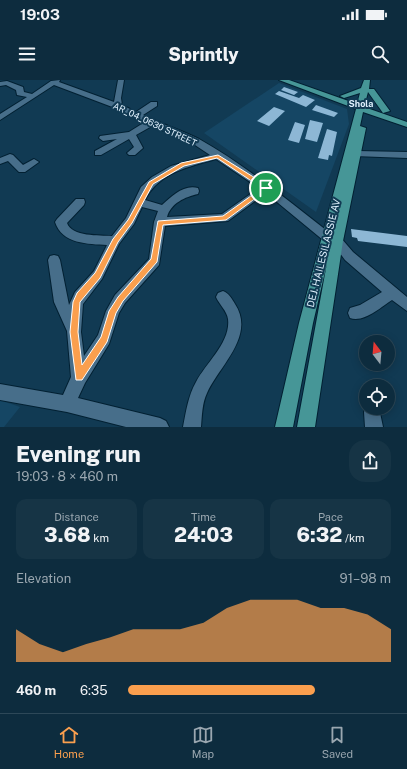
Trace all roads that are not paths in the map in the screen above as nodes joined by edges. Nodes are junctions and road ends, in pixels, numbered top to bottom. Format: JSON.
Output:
{"nodes":[{"id":1,"x":121,"y":80,"type":"edge"},
{"id":2,"x":282,"y":80,"type":"edge"},
{"id":3,"x":298,"y":80,"type":"edge"},
{"id":4,"x":367,"y":80,"type":"edge"},
{"id":5,"x":374,"y":80,"type":"edge"},
{"id":6,"x":55,"y":81,"type":"edge"},
{"id":7,"x":0,"y":84,"type":"edge"},
{"id":8,"x":368,"y":90,"type":"junction"},
{"id":9,"x":32,"y":96,"type":"junction"},
{"id":10,"x":341,"y":97,"type":"junction"},
{"id":11,"x":154,"y":104,"type":"dead end"},
{"id":12,"x":0,"y":106,"type":"edge"},
{"id":13,"x":118,"y":106,"type":"junction"},
{"id":14,"x":15,"y":108,"type":"junction"},
{"id":15,"x":363,"y":110,"type":"junction"},
{"id":16,"x":386,"y":114,"type":"junction"},
{"id":17,"x":137,"y":115,"type":"junction"},
{"id":18,"x":0,"y":118,"type":"edge"},
{"id":19,"x":407,"y":118,"type":"edge"},
{"id":20,"x":152,"y":122,"type":"junction"},
{"id":21,"x":407,"y":125,"type":"edge"},
{"id":22,"x":131,"y":134,"type":"junction"},
{"id":23,"x":103,"y":138,"type":"dead end"},
{"id":24,"x":98,"y":153,"type":"dead end"},
{"id":25,"x":132,"y":153,"type":"dead end"},
{"id":26,"x":357,"y":154,"type":"junction"},
{"id":27,"x":407,"y":155,"type":"edge"},
{"id":28,"x":218,"y":156,"type":"junction"},
{"id":29,"x":0,"y":161,"type":"edge"},
{"id":30,"x":34,"y":162,"type":"dead end"},
{"id":31,"x":266,"y":188,"type":"junction"},
{"id":32,"x":194,"y":191,"type":"dead end"},
{"id":33,"x":80,"y":202,"type":"dead end"},
{"id":34,"x":140,"y":203,"type":"junction"},
{"id":35,"x":164,"y":209,"type":"junction"},
{"id":36,"x":160,"y":222,"type":"junction"},
{"id":37,"x":332,"y":239,"type":"junction"},
{"id":38,"x":115,"y":241,"type":"junction"},
{"id":39,"x":54,"y":260,"type":"dead end"},
{"id":40,"x":392,"y":293,"type":"junction"},
{"id":41,"x":223,"y":297,"type":"dead end"},
{"id":42,"x":407,"y":305,"type":"edge"},
{"id":43,"x":355,"y":313,"type":"dead end"},
{"id":44,"x":74,"y":332,"type":"junction"},
{"id":45,"x":79,"y":377,"type":"junction"},
{"id":46,"x":0,"y":392,"type":"edge"},
{"id":47,"x":67,"y":404,"type":"junction"},
{"id":48,"x":160,"y":427,"type":"edge"},
{"id":49,"x":192,"y":427,"type":"edge"},
{"id":50,"x":284,"y":427,"type":"edge"},
{"id":51,"x":306,"y":427,"type":"edge"}],
"edges":[{"from":1,"to":13,"type":"street"},
{"from":2,"to":10,"type":"main road"},
{"from":3,"to":10,"type":"main road"},
{"from":4,"to":8,"type":"main road","name":"DEJ. HAILESILASSIE AV"},
{"from":5,"to":8,"type":"main road","name":"DEJ. HAILESILASSIE AV"},
{"from":6,"to":9,"type":"street"},
{"from":6,"to":13,"type":"street","name":"AR_04_0630 STREET"},
{"from":7,"to":9,"type":"street"},
{"from":8,"to":10,"type":"main road"},
{"from":8,"to":15,"type":"main road","name":"DEJ. HAILESILASSIE AV"},
{"from":8,"to":16,"type":"main road"},
{"from":9,"to":14,"type":"street"},
{"from":10,"to":15,"type":"main road"},
{"from":10,"to":15,"type":"main road"},
{"from":11,"to":17,"type":"street"},
{"from":12,"to":14,"type":"street"},
{"from":13,"to":17,"type":"street","name":"AR_04_0630 STREET"},
{"from":14,"to":18,"type":"street"},
{"from":15,"to":16,"type":"main road"},
{"from":15,"to":16,"type":"main road"},
{"from":15,"to":26,"type":"main road","name":"DEJ. HAILESILASSIE AV"},
{"from":15,"to":37,"type":"main road","name":"DEJ. HAILESILASSIE AV"},
{"from":16,"to":19,"type":"main road"},
{"from":16,"to":21,"type":"main road"},
{"from":17,"to":20,"type":"street","name":"AR_04_0630 STREET"},
{"from":20,"to":22,"type":"street"},
{"from":20,"to":28,"type":"street","name":"AR_04_0630 STREET"},
{"from":22,"to":23,"type":"street"},
{"from":22,"to":24,"type":"street"},
{"from":22,"to":25,"type":"street"},
{"from":26,"to":27,"type":"street"},
{"from":26,"to":37,"type":"main road","name":"DEJ. HAILESILASSIE AV"},
{"from":28,"to":31,"type":"street","name":"AR_04_0630 STREET"},
{"from":28,"to":34,"type":"street"},
{"from":29,"to":30,"type":"street"},
{"from":31,"to":36,"type":"street"},
{"from":31,"to":37,"type":"street","name":"AR_04_0630 STREET"},
{"from":32,"to":35,"type":"street"},
{"from":33,"to":38,"type":"street"},
{"from":34,"to":35,"type":"street"},
{"from":34,"to":38,"type":"street"},
{"from":35,"to":36,"type":"street"},
{"from":36,"to":45,"type":"street"},
{"from":37,"to":40,"type":"street","name":"AR_04_0630 STREET"},
{"from":37,"to":50,"type":"main road","name":"DEJ. HAILESILASSIE AV"},
{"from":37,"to":51,"type":"main road","name":"DEJ. HAILESILASSIE AV"},
{"from":38,"to":44,"type":"street"},
{"from":39,"to":44,"type":"street"},
{"from":40,"to":42,"type":"street","name":"AR_04_0630 STREET"},
{"from":40,"to":43,"type":"street"},
{"from":41,"to":49,"type":"street"},
{"from":44,"to":45,"type":"street"},
{"from":45,"to":47,"type":"street"},
{"from":46,"to":47,"type":"street"},
{"from":47,"to":48,"type":"street"}]}
